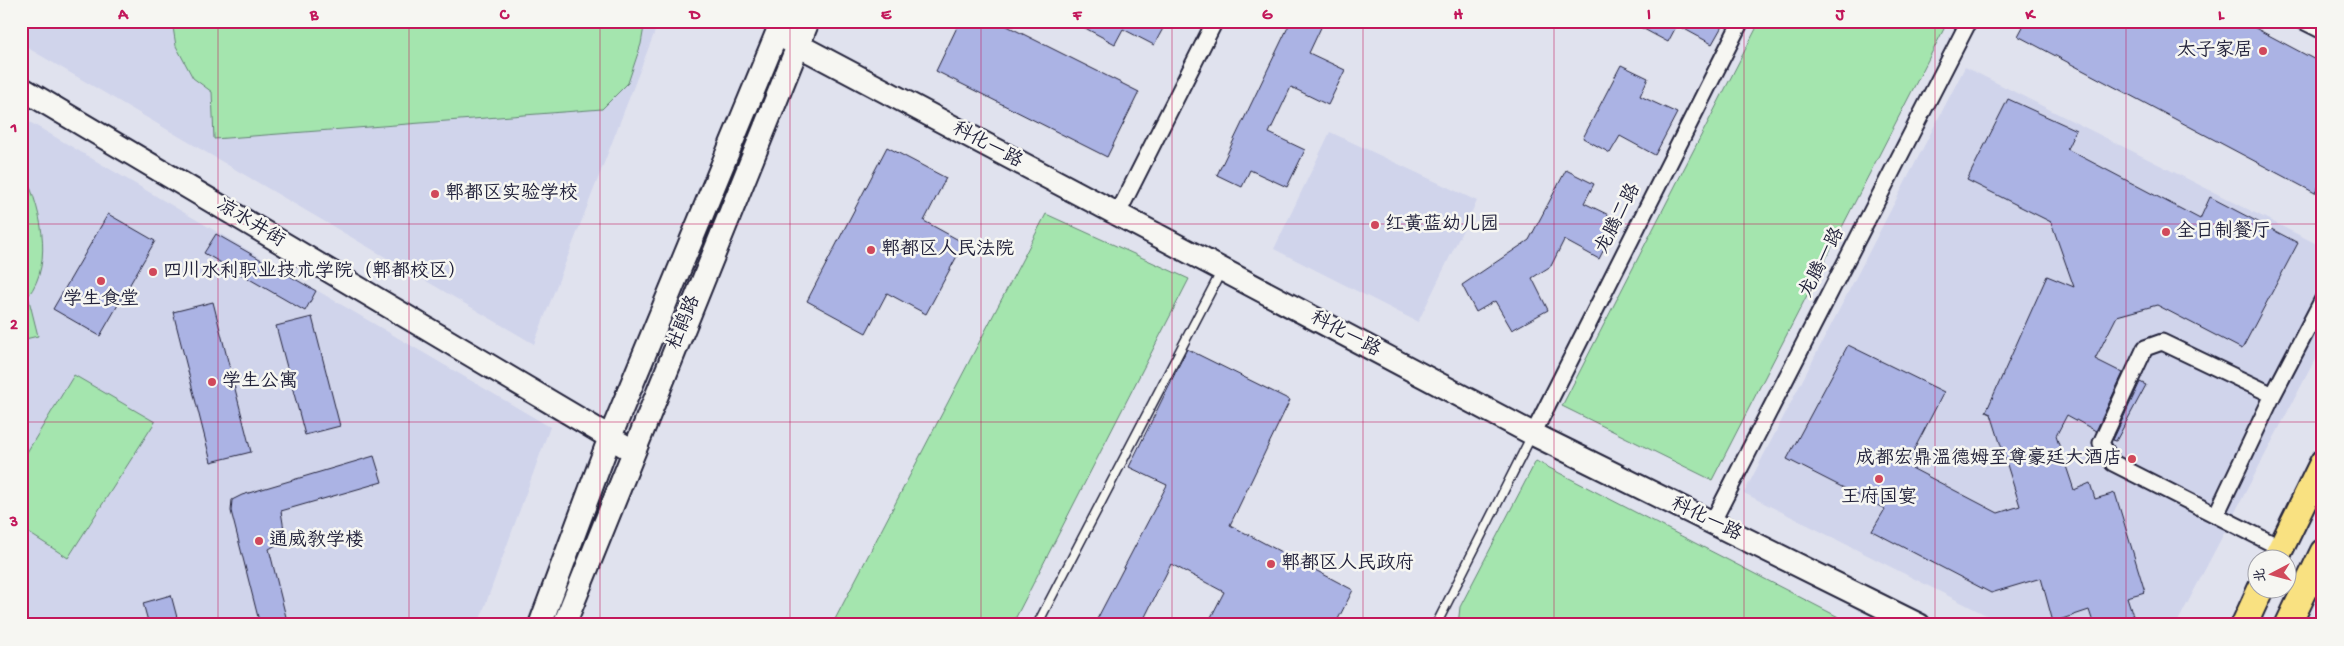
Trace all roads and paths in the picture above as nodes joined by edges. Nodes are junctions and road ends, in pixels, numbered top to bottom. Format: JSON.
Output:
{"nodes":[{"id":1,"x":808,"y":21,"type":"edge"},
{"id":2,"x":1215,"y":21,"type":"edge"},
{"id":3,"x":1741,"y":21,"type":"edge"},
{"id":4,"x":1969,"y":21,"type":"edge"},
{"id":5,"x":2303,"y":21,"type":"edge"},
{"id":6,"x":780,"y":28,"type":"edge"},
{"id":7,"x":2323,"y":31,"type":"edge"},
{"id":8,"x":798,"y":46,"type":"junction"},
{"id":9,"x":21,"y":88,"type":"edge"},
{"id":10,"x":1117,"y":214,"type":"junction"},
{"id":11,"x":1222,"y":270,"type":"junction"},
{"id":12,"x":2323,"y":299,"type":"edge"},
{"id":13,"x":2273,"y":395,"type":"junction"},
{"id":14,"x":1533,"y":434,"type":"junction"},
{"id":15,"x":610,"y":437,"type":"junction"},
{"id":16,"x":633,"y":451,"type":"junction"},
{"id":17,"x":2323,"y":462,"type":"edge"},
{"id":18,"x":2216,"y":514,"type":"junction"},
{"id":19,"x":1712,"y":523,"type":"junction"},
{"id":20,"x":2270,"y":548,"type":"edge"},
{"id":21,"x":2280,"y":548,"type":"edge"},
{"id":22,"x":2323,"y":552,"type":"edge"},
{"id":23,"x":2256,"y":598,"type":"edge"},
{"id":24,"x":540,"y":625,"type":"edge"},
{"id":25,"x":564,"y":625,"type":"edge"},
{"id":26,"x":1037,"y":625,"type":"edge"},
{"id":27,"x":1436,"y":625,"type":"edge"},
{"id":28,"x":1919,"y":625,"type":"edge"},
{"id":29,"x":2244,"y":625,"type":"edge"},
{"id":30,"x":2288,"y":625,"type":"edge"}],
"edges":[{"from":1,"to":8,"type":"street","name":"杜鹃路"},
{"from":2,"to":10,"type":"street"},
{"from":3,"to":14,"type":"street","name":"龙腾二路"},
{"from":4,"to":19,"type":"street","name":"龙腾一路"},
{"from":5,"to":7,"type":"street"},
{"from":6,"to":8,"type":"street","name":"科化一路"},
{"from":6,"to":15,"type":"street","name":"杜鹃路"},
{"from":8,"to":10,"type":"street","name":"科化一路"},
{"from":8,"to":16,"type":"street","name":"杜鹃路"},
{"from":9,"to":15,"type":"street","name":"凉水井街"},
{"from":10,"to":11,"type":"street","name":"科化一路"},
{"from":11,"to":14,"type":"street","name":"科化一路"},
{"from":11,"to":26,"type":"lane"},
{"from":12,"to":13,"type":"street"},
{"from":13,"to":18,"type":"street"},
{"from":13,"to":18,"type":"street"},
{"from":14,"to":19,"type":"street","name":"科化一路"},
{"from":14,"to":27,"type":"lane"},
{"from":15,"to":16,"type":"street","name":"凉水井街"},
{"from":15,"to":24,"type":"street","name":"杜鹃路"},
{"from":16,"to":25,"type":"street","name":"杜鹃路"},
{"from":17,"to":21,"type":"main road"},
{"from":18,"to":20,"type":"street"},
{"from":19,"to":28,"type":"street","name":"科化一路"},
{"from":22,"to":30,"type":"main road"},
{"from":23,"to":29,"type":"main road"}]}
